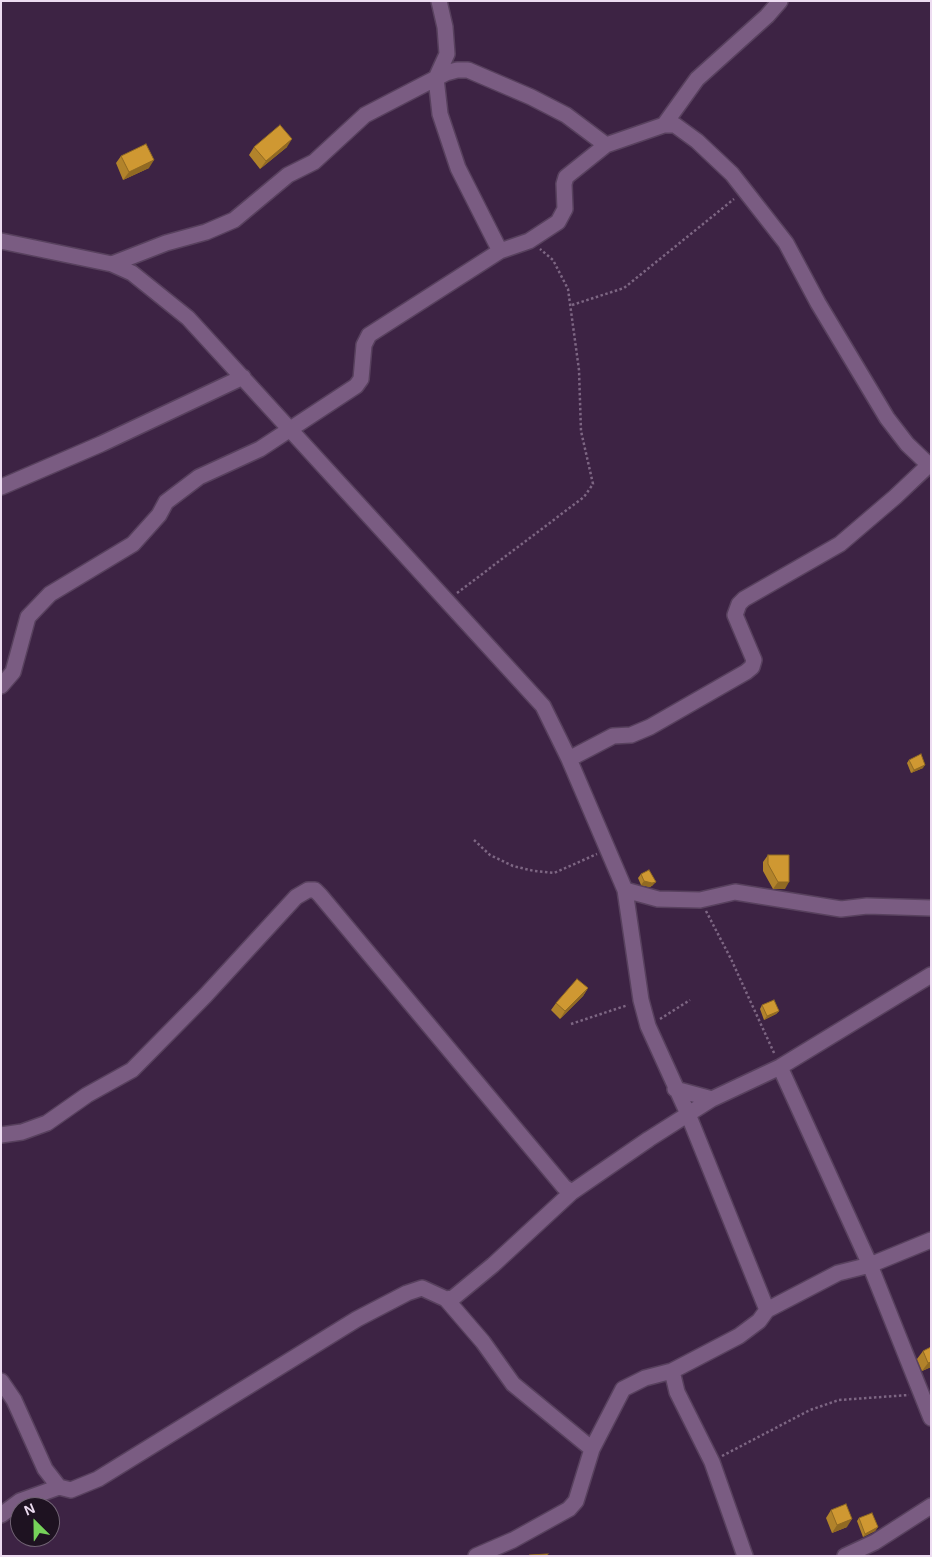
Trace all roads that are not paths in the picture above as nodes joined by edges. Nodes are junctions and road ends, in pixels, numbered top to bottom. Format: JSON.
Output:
{"nodes":[{"id":1,"x":439,"y":1,"type":"edge"},
{"id":2,"x":780,"y":1,"type":"edge"},
{"id":3,"x":436,"y":78,"type":"junction"},
{"id":4,"x":664,"y":124,"type":"junction"},
{"id":5,"x":606,"y":145,"type":"junction"},
{"id":6,"x":1,"y":241,"type":"edge"},
{"id":7,"x":500,"y":251,"type":"junction"},
{"id":8,"x":112,"y":264,"type":"junction"},
{"id":9,"x":243,"y":377,"type":"junction"},
{"id":10,"x":292,"y":430,"type":"junction"},
{"id":11,"x":929,"y":464,"type":"edge"},
{"id":12,"x":1,"y":486,"type":"edge"},
{"id":13,"x":1,"y":686,"type":"edge"},
{"id":14,"x":570,"y":759,"type":"junction"},
{"id":15,"x":625,"y":890,"type":"junction"},
{"id":16,"x":931,"y":908,"type":"edge"},
{"id":17,"x":931,"y":975,"type":"edge"},
{"id":18,"x":780,"y":1067,"type":"junction"},
{"id":19,"x":675,"y":1089,"type":"junction"},
{"id":20,"x":712,"y":1099,"type":"junction"},
{"id":21,"x":688,"y":1114,"type":"junction"},
{"id":22,"x":1,"y":1135,"type":"edge"},
{"id":23,"x":572,"y":1192,"type":"junction"},
{"id":24,"x":931,"y":1240,"type":"edge"},
{"id":25,"x":870,"y":1265,"type":"junction"},
{"id":26,"x":446,"y":1299,"type":"junction"},
{"id":27,"x":767,"y":1310,"type":"junction"},
{"id":28,"x":672,"y":1371,"type":"junction"},
{"id":29,"x":3,"y":1386,"type":"edge"},
{"id":30,"x":931,"y":1418,"type":"edge"},
{"id":31,"x":592,"y":1450,"type":"junction"},
{"id":32,"x":59,"y":1487,"type":"junction"},
{"id":33,"x":931,"y":1506,"type":"edge"},
{"id":34,"x":1,"y":1515,"type":"edge"},
{"id":35,"x":476,"y":1556,"type":"edge"},
{"id":36,"x":745,"y":1556,"type":"edge"},
{"id":37,"x":845,"y":1556,"type":"edge"}],
"edges":[{"from":1,"to":3,"type":"street"},
{"from":2,"to":4,"type":"street"},
{"from":3,"to":5,"type":"street"},
{"from":3,"to":7,"type":"street"},
{"from":3,"to":8,"type":"street"},
{"from":4,"to":5,"type":"street"},
{"from":4,"to":11,"type":"street"},
{"from":5,"to":7,"type":"street"},
{"from":6,"to":8,"type":"street"},
{"from":7,"to":10,"type":"street"},
{"from":8,"to":9,"type":"street"},
{"from":9,"to":10,"type":"street"},
{"from":9,"to":12,"type":"street"},
{"from":10,"to":13,"type":"street"},
{"from":10,"to":14,"type":"street"},
{"from":11,"to":14,"type":"street"},
{"from":14,"to":15,"type":"street"},
{"from":15,"to":16,"type":"street"},
{"from":15,"to":19,"type":"street"},
{"from":17,"to":18,"type":"street"},
{"from":18,"to":20,"type":"street"},
{"from":18,"to":25,"type":"street"},
{"from":19,"to":20,"type":"street"},
{"from":19,"to":21,"type":"street"},
{"from":20,"to":21,"type":"street"},
{"from":21,"to":23,"type":"street"},
{"from":21,"to":27,"type":"street"},
{"from":22,"to":23,"type":"street"},
{"from":23,"to":26,"type":"street"},
{"from":24,"to":25,"type":"street"},
{"from":25,"to":27,"type":"street"},
{"from":25,"to":30,"type":"street"},
{"from":26,"to":31,"type":"street"},
{"from":26,"to":32,"type":"street"},
{"from":27,"to":28,"type":"street"},
{"from":28,"to":31,"type":"street"},
{"from":28,"to":36,"type":"street"},
{"from":29,"to":32,"type":"street"},
{"from":31,"to":35,"type":"street"},
{"from":32,"to":34,"type":"street"},
{"from":33,"to":37,"type":"street"}]}
